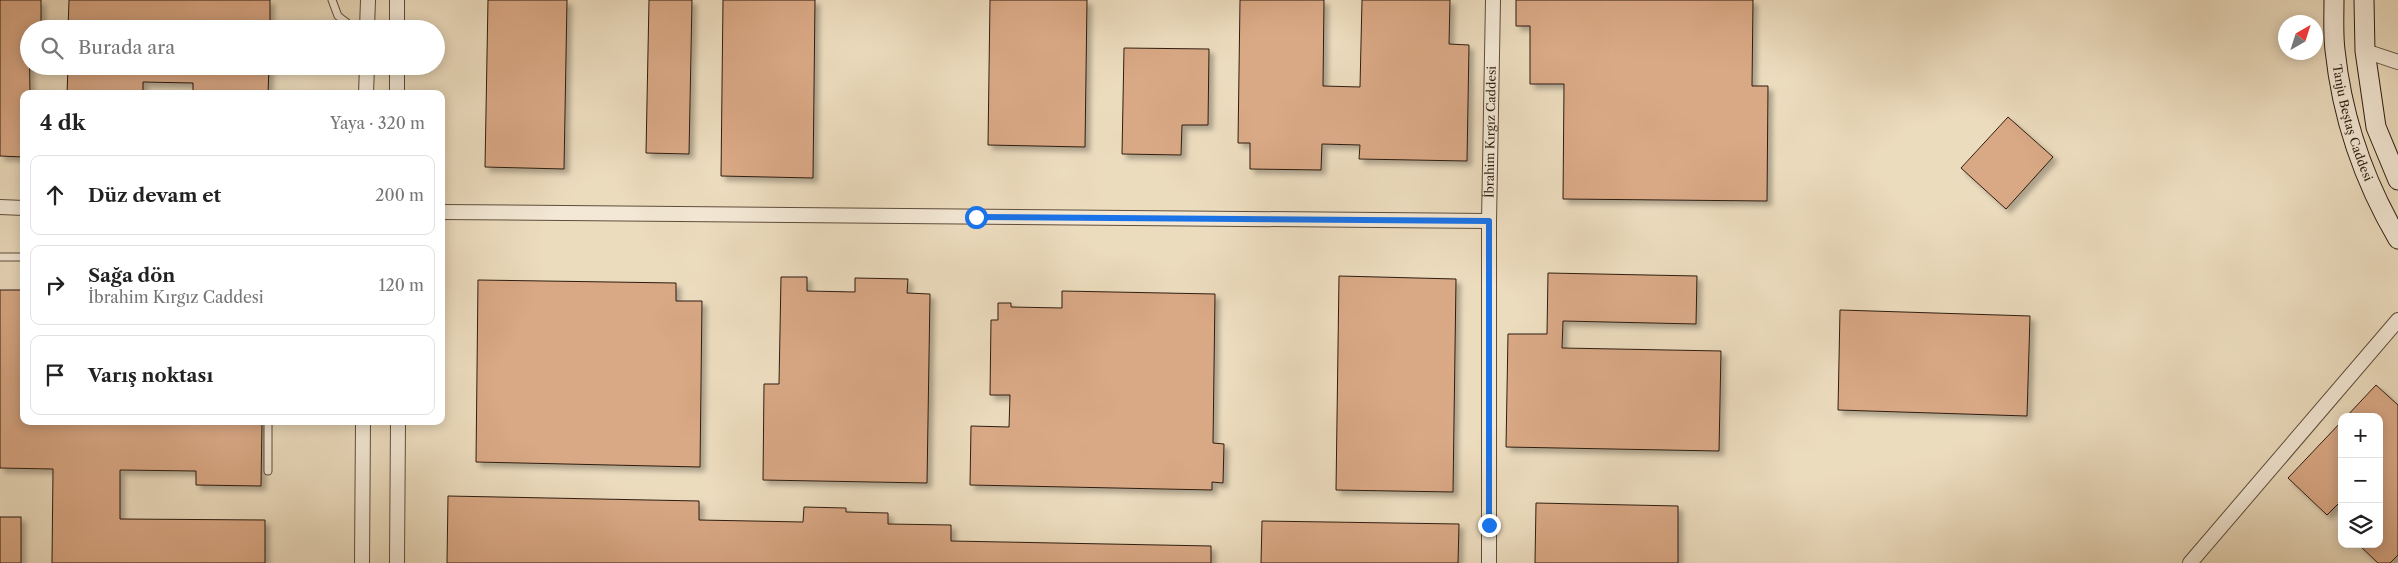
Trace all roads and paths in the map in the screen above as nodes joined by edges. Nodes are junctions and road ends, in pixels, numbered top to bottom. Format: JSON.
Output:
{"nodes":[{"id":1,"x":332,"y":0,"type":"edge"},
{"id":2,"x":368,"y":0,"type":"edge"},
{"id":3,"x":397,"y":0,"type":"edge"},
{"id":4,"x":1493,"y":0,"type":"edge"},
{"id":5,"x":2334,"y":0,"type":"edge"},
{"id":6,"x":2364,"y":0,"type":"edge"},
{"id":7,"x":343,"y":20,"type":"edge"},
{"id":8,"x":368,"y":20,"type":"edge"},
{"id":9,"x":397,"y":20,"type":"edge"},
{"id":10,"x":2335,"y":50,"type":"junction"},
{"id":11,"x":2365,"y":51,"type":"junction"},
{"id":12,"x":2398,"y":62,"type":"edge"},
{"id":13,"x":367,"y":75,"type":"edge"},
{"id":14,"x":397,"y":75,"type":"edge"},
{"id":15,"x":366,"y":90,"type":"edge"},
{"id":16,"x":397,"y":90,"type":"edge"},
{"id":17,"x":2398,"y":180,"type":"edge"},
{"id":18,"x":0,"y":207,"type":"edge"},
{"id":19,"x":20,"y":208,"type":"edge"},
{"id":20,"x":445,"y":213,"type":"edge"},
{"id":21,"x":1489,"y":221,"type":"junction"},
{"id":22,"x":2398,"y":239,"type":"edge"},
{"id":23,"x":0,"y":257,"type":"edge"},
{"id":24,"x":20,"y":257,"type":"dead end"},
{"id":25,"x":2398,"y":320,"type":"edge"},
{"id":26,"x":268,"y":425,"type":"edge"},
{"id":27,"x":363,"y":425,"type":"edge"},
{"id":28,"x":398,"y":425,"type":"edge"},
{"id":29,"x":268,"y":471,"type":"dead end"},
{"id":30,"x":362,"y":563,"type":"edge"},
{"id":31,"x":397,"y":563,"type":"edge"},
{"id":32,"x":1489,"y":563,"type":"edge"},
{"id":33,"x":2190,"y":563,"type":"edge"}],
"edges":[{"from":1,"to":7,"type":"lane"},
{"from":2,"to":8,"type":"street"},
{"from":3,"to":9,"type":"street"},
{"from":4,"to":21,"type":"street","name":"İbrahim Kırgız Caddesi"},
{"from":5,"to":10,"type":"street","name":"Tanju Beştaş Caddesi"},
{"from":6,"to":11,"type":"street","name":"Tanju Beştaş Caddesi"},
{"from":10,"to":11,"type":"street"},
{"from":10,"to":22,"type":"street","name":"Tanju Beştaş Caddesi"},
{"from":11,"to":12,"type":"street"},
{"from":11,"to":17,"type":"street","name":"Tanju Beştaş Caddesi"},
{"from":13,"to":15,"type":"street"},
{"from":14,"to":16,"type":"street"},
{"from":18,"to":19,"type":"street"},
{"from":20,"to":21,"type":"street"},
{"from":21,"to":32,"type":"street","name":"İbrahim Kırgız Caddesi"},
{"from":23,"to":24,"type":"lane"},
{"from":25,"to":33,"type":"street"},
{"from":26,"to":29,"type":"lane"},
{"from":27,"to":30,"type":"street"},
{"from":28,"to":31,"type":"street"}]}
